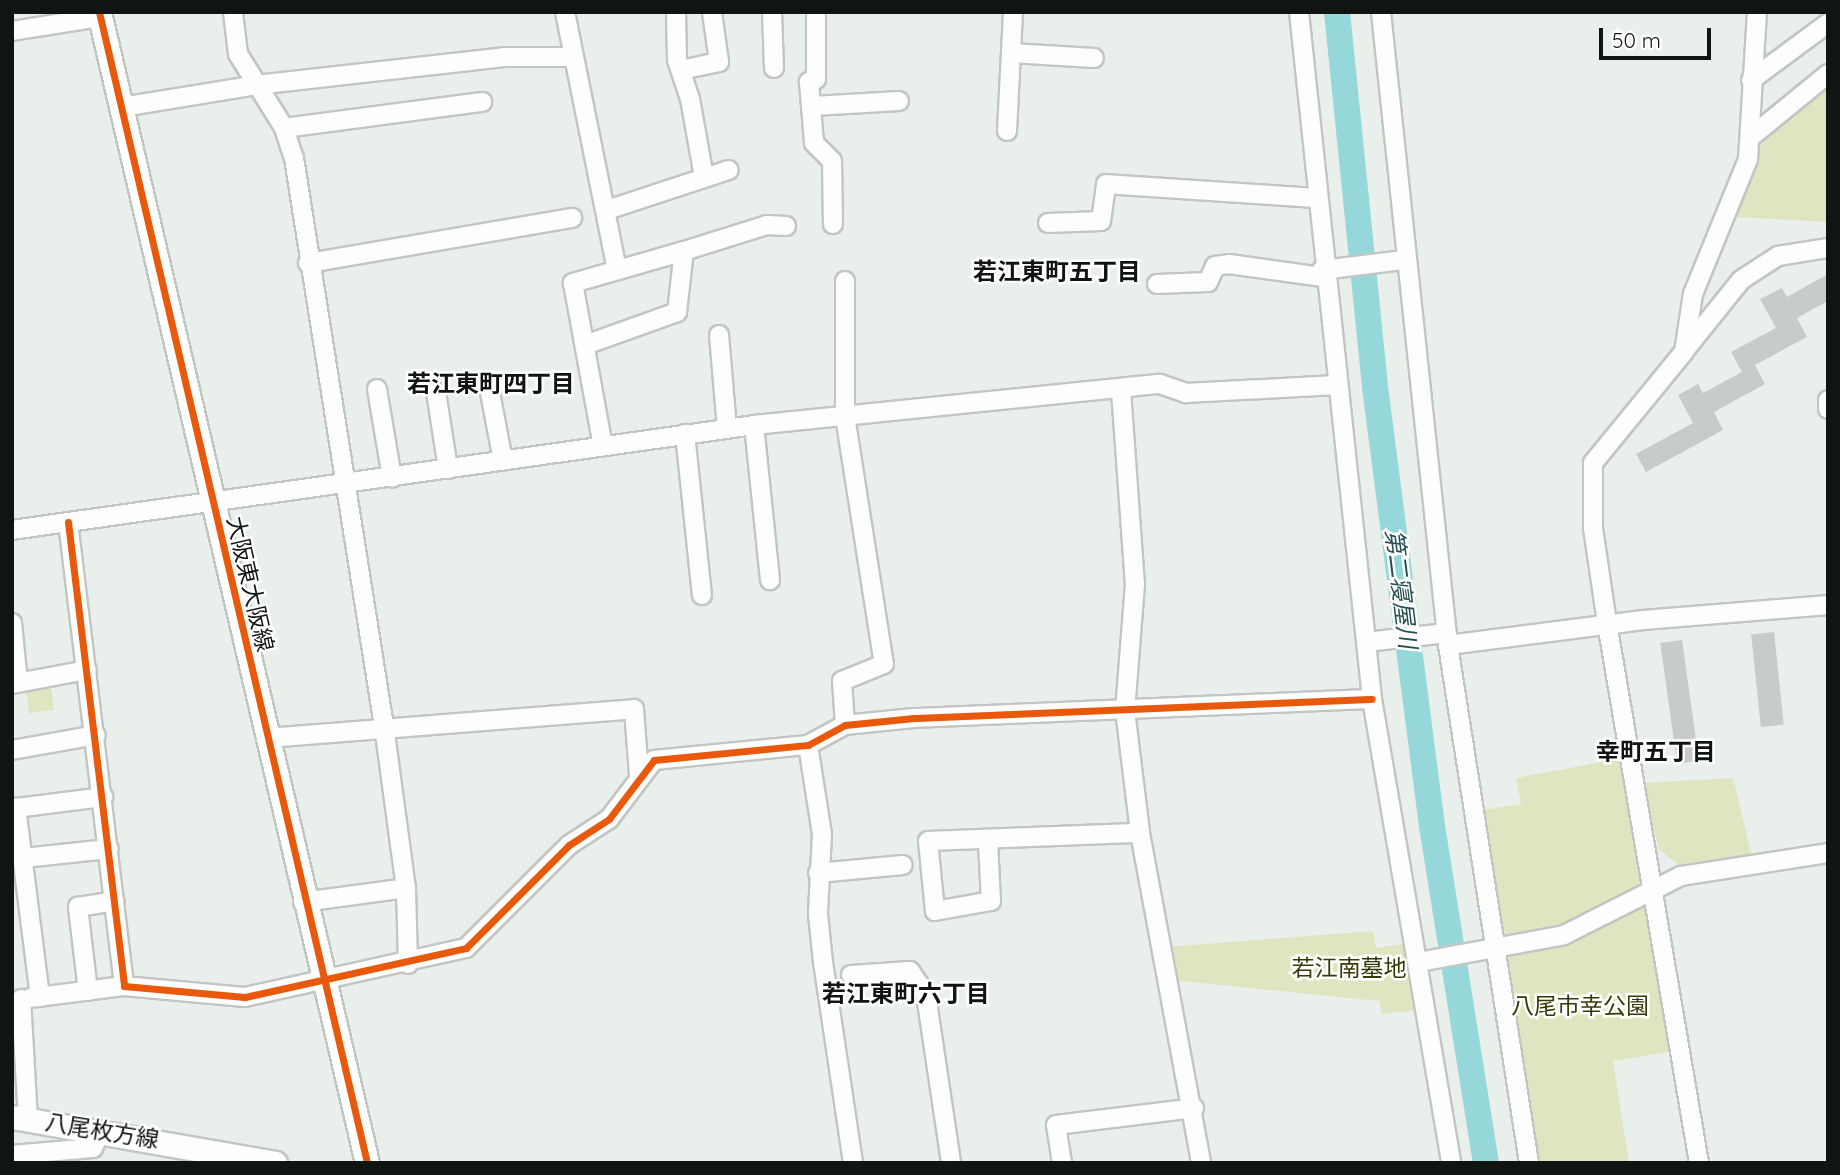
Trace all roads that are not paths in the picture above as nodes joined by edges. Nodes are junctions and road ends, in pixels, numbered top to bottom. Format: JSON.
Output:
{"nodes":[{"id":1,"x":233,"y":12,"type":"edge"},
{"id":2,"x":565,"y":12,"type":"edge"},
{"id":3,"x":676,"y":12,"type":"edge"},
{"id":4,"x":712,"y":12,"type":"edge"},
{"id":5,"x":772,"y":12,"type":"edge"},
{"id":6,"x":816,"y":12,"type":"edge"},
{"id":7,"x":1013,"y":12,"type":"edge"},
{"id":8,"x":1298,"y":12,"type":"edge"},
{"id":9,"x":1381,"y":12,"type":"edge"},
{"id":10,"x":1756,"y":12,"type":"edge"},
{"id":11,"x":100,"y":14,"type":"edge"},
{"id":12,"x":1828,"y":23,"type":"edge"},
{"id":13,"x":12,"y":31,"type":"edge"},
{"id":14,"x":1011,"y":53,"type":"junction"},
{"id":15,"x":570,"y":57,"type":"junction"},
{"id":16,"x":1094,"y":58,"type":"dead end"},
{"id":17,"x":774,"y":68,"type":"dead end"},
{"id":18,"x":681,"y":70,"type":"junction"},
{"id":19,"x":1828,"y":74,"type":"edge"},
{"id":20,"x":1751,"y":80,"type":"junction"},
{"id":21,"x":256,"y":85,"type":"junction"},
{"id":22,"x":899,"y":101,"type":"dead end"},
{"id":23,"x":482,"y":102,"type":"dead end"},
{"id":24,"x":813,"y":106,"type":"junction"},
{"id":25,"x":122,"y":107,"type":"junction"},
{"id":26,"x":284,"y":128,"type":"junction"},
{"id":27,"x":1007,"y":131,"type":"dead end"},
{"id":28,"x":1752,"y":136,"type":"junction"},
{"id":29,"x":729,"y":170,"type":"dead end"},
{"id":30,"x":704,"y":177,"type":"junction"},
{"id":31,"x":1315,"y":198,"type":"junction"},
{"id":32,"x":607,"y":210,"type":"junction"},
{"id":33,"x":572,"y":218,"type":"dead end"},
{"id":34,"x":1048,"y":223,"type":"dead end"},
{"id":35,"x":833,"y":224,"type":"dead end"},
{"id":36,"x":786,"y":226,"type":"dead end"},
{"id":37,"x":1828,"y":248,"type":"edge"},
{"id":38,"x":684,"y":251,"type":"junction"},
{"id":39,"x":1404,"y":260,"type":"junction"},
{"id":40,"x":308,"y":263,"type":"junction"},
{"id":41,"x":617,"y":270,"type":"junction"},
{"id":42,"x":1323,"y":273,"type":"junction"},
{"id":43,"x":845,"y":281,"type":"dead end"},
{"id":44,"x":1157,"y":284,"type":"dead end"},
{"id":45,"x":719,"y":335,"type":"dead end"},
{"id":46,"x":585,"y":345,"type":"junction"},
{"id":47,"x":1684,"y":352,"type":"junction"},
{"id":48,"x":1337,"y":385,"type":"junction"},
{"id":49,"x":489,"y":387,"type":"dead end"},
{"id":50,"x":377,"y":389,"type":"dead end"},
{"id":51,"x":1121,"y":390,"type":"junction"},
{"id":52,"x":436,"y":392,"type":"dead end"},
{"id":53,"x":1828,"y":400,"type":"edge"},
{"id":54,"x":1828,"y":409,"type":"edge"},
{"id":55,"x":845,"y":416,"type":"junction"},
{"id":56,"x":754,"y":425,"type":"junction"},
{"id":57,"x":727,"y":428,"type":"junction"},
{"id":58,"x":685,"y":434,"type":"junction"},
{"id":59,"x":603,"y":446,"type":"junction"},
{"id":60,"x":503,"y":461,"type":"junction"},
{"id":61,"x":449,"y":469,"type":"junction"},
{"id":62,"x":392,"y":478,"type":"junction"},
{"id":63,"x":348,"y":485,"type":"junction"},
{"id":64,"x":211,"y":504,"type":"junction"},
{"id":65,"x":68,"y":522,"type":"junction"},
{"id":66,"x":12,"y":530,"type":"edge"},
{"id":67,"x":770,"y":580,"type":"dead end"},
{"id":68,"x":702,"y":595,"type":"dead end"},
{"id":69,"x":1828,"y":605,"type":"edge"},
{"id":70,"x":12,"y":623,"type":"edge"},
{"id":71,"x":1607,"y":623,"type":"junction"},
{"id":72,"x":1447,"y":639,"type":"junction"},
{"id":73,"x":1366,"y":642,"type":"junction"},
{"id":74,"x":87,"y":670,"type":"junction"},
{"id":75,"x":15,"y":683,"type":"edge"},
{"id":76,"x":1372,"y":699,"type":"junction"},
{"id":77,"x":1125,"y":710,"type":"junction"},
{"id":78,"x":845,"y":725,"type":"junction"},
{"id":79,"x":384,"y":726,"type":"junction"},
{"id":80,"x":96,"y":735,"type":"junction"},
{"id":81,"x":267,"y":738,"type":"junction"},
{"id":82,"x":808,"y":745,"type":"junction"},
{"id":83,"x":12,"y":750,"type":"edge"},
{"id":84,"x":639,"y":776,"type":"junction"},
{"id":85,"x":103,"y":797,"type":"junction"},
{"id":86,"x":1140,"y":833,"type":"junction"},
{"id":87,"x":988,"y":842,"type":"junction"},
{"id":88,"x":108,"y":849,"type":"junction"},
{"id":89,"x":1828,"y":853,"type":"edge"},
{"id":90,"x":23,"y":858,"type":"junction"},
{"id":91,"x":903,"y":865,"type":"dead end"},
{"id":92,"x":818,"y":873,"type":"junction"},
{"id":93,"x":1655,"y":887,"type":"junction"},
{"id":94,"x":405,"y":888,"type":"junction"},
{"id":95,"x":115,"y":901,"type":"junction"},
{"id":96,"x":303,"y":902,"type":"junction"},
{"id":97,"x":1496,"y":950,"type":"junction"},
{"id":98,"x":1419,"y":962,"type":"junction"},
{"id":99,"x":408,"y":964,"type":"junction"},
{"id":100,"x":850,"y":975,"type":"dead end"},
{"id":101,"x":321,"y":983,"type":"junction"},
{"id":102,"x":124,"y":986,"type":"junction"},
{"id":103,"x":88,"y":991,"type":"junction"},
{"id":104,"x":40,"y":997,"type":"junction"},
{"id":105,"x":17,"y":1000,"type":"edge"},
{"id":106,"x":1194,"y":1108,"type":"junction"},
{"id":107,"x":20,"y":1118,"type":"edge"},
{"id":108,"x":102,"y":1131,"type":"junction"},
{"id":109,"x":12,"y":1155,"type":"edge"},
{"id":110,"x":200,"y":1155,"type":"edge"},
{"id":111,"x":61,"y":1157,"type":"edge"},
{"id":112,"x":275,"y":1163,"type":"edge"},
{"id":113,"x":366,"y":1163,"type":"edge"},
{"id":114,"x":853,"y":1163,"type":"edge"},
{"id":115,"x":951,"y":1163,"type":"edge"},
{"id":116,"x":1062,"y":1163,"type":"edge"},
{"id":117,"x":1201,"y":1163,"type":"edge"},
{"id":118,"x":1451,"y":1163,"type":"edge"},
{"id":119,"x":1529,"y":1163,"type":"edge"},
{"id":120,"x":1699,"y":1163,"type":"edge"}],
"edges":[{"from":1,"to":21,"type":"street"},
{"from":2,"to":15,"type":"street"},
{"from":3,"to":18,"type":"street"},
{"from":4,"to":18,"type":"street"},
{"from":5,"to":17,"type":"street"},
{"from":6,"to":24,"type":"street"},
{"from":7,"to":14,"type":"street"},
{"from":8,"to":31,"type":"street"},
{"from":9,"to":39,"type":"street"},
{"from":10,"to":20,"type":"street"},
{"from":11,"to":13,"type":"street"},
{"from":11,"to":25,"type":"main road","name":"大阪東大阪線"},
{"from":12,"to":20,"type":"street"},
{"from":14,"to":16,"type":"street"},
{"from":14,"to":27,"type":"street"},
{"from":15,"to":21,"type":"street"},
{"from":15,"to":32,"type":"street"},
{"from":18,"to":30,"type":"street"},
{"from":19,"to":28,"type":"street"},
{"from":20,"to":28,"type":"street"},
{"from":21,"to":25,"type":"street"},
{"from":21,"to":26,"type":"street"},
{"from":22,"to":24,"type":"street"},
{"from":23,"to":26,"type":"street"},
{"from":24,"to":35,"type":"street"},
{"from":25,"to":64,"type":"main road","name":"大阪東大阪線"},
{"from":26,"to":40,"type":"street"},
{"from":28,"to":47,"type":"street"},
{"from":29,"to":30,"type":"street"},
{"from":30,"to":32,"type":"street"},
{"from":31,"to":34,"type":"street"},
{"from":31,"to":42,"type":"street"},
{"from":32,"to":41,"type":"street"},
{"from":33,"to":40,"type":"street"},
{"from":36,"to":38,"type":"street"},
{"from":37,"to":47,"type":"street"},
{"from":38,"to":41,"type":"street"},
{"from":38,"to":46,"type":"street"},
{"from":39,"to":42,"type":"street"},
{"from":39,"to":72,"type":"street"},
{"from":40,"to":63,"type":"street"},
{"from":41,"to":46,"type":"street"},
{"from":42,"to":44,"type":"street"},
{"from":42,"to":48,"type":"street"},
{"from":43,"to":55,"type":"street"},
{"from":45,"to":57,"type":"street"},
{"from":46,"to":59,"type":"street"},
{"from":47,"to":71,"type":"street"},
{"from":48,"to":51,"type":"street"},
{"from":48,"to":73,"type":"street"},
{"from":49,"to":60,"type":"street"},
{"from":50,"to":62,"type":"street"},
{"from":51,"to":55,"type":"street"},
{"from":51,"to":77,"type":"street"},
{"from":52,"to":61,"type":"street"},
{"from":53,"to":54,"type":"street"},
{"from":55,"to":56,"type":"street"},
{"from":55,"to":78,"type":"street"},
{"from":56,"to":57,"type":"street"},
{"from":56,"to":67,"type":"street"},
{"from":57,"to":58,"type":"street"},
{"from":58,"to":59,"type":"street"},
{"from":58,"to":68,"type":"street"},
{"from":59,"to":60,"type":"street"},
{"from":60,"to":61,"type":"street"},
{"from":61,"to":62,"type":"street"},
{"from":62,"to":63,"type":"street"},
{"from":63,"to":64,"type":"street"},
{"from":63,"to":79,"type":"street"},
{"from":64,"to":65,"type":"street"},
{"from":64,"to":81,"type":"main road","name":"大阪東大阪線"},
{"from":65,"to":66,"type":"street"},
{"from":65,"to":74,"type":"street"},
{"from":69,"to":71,"type":"street"},
{"from":70,"to":75,"type":"street"},
{"from":71,"to":72,"type":"street"},
{"from":71,"to":93,"type":"street"},
{"from":72,"to":73,"type":"street"},
{"from":72,"to":97,"type":"street"},
{"from":73,"to":76,"type":"street"},
{"from":74,"to":75,"type":"street"},
{"from":74,"to":80,"type":"street"},
{"from":76,"to":77,"type":"street"},
{"from":76,"to":98,"type":"street"},
{"from":77,"to":78,"type":"street"},
{"from":77,"to":86,"type":"street"},
{"from":78,"to":82,"type":"street"},
{"from":79,"to":81,"type":"street"},
{"from":79,"to":84,"type":"street"},
{"from":79,"to":94,"type":"street"},
{"from":80,"to":83,"type":"street"},
{"from":80,"to":85,"type":"street"},
{"from":81,"to":96,"type":"main road","name":"大阪東大阪線"},
{"from":82,"to":84,"type":"street"},
{"from":82,"to":92,"type":"street"},
{"from":84,"to":99,"type":"street"},
{"from":85,"to":88,"type":"street"},
{"from":85,"to":90,"type":"street"},
{"from":86,"to":87,"type":"street"},
{"from":86,"to":106,"type":"street"},
{"from":87,"to":87,"type":"street"},
{"from":88,"to":90,"type":"street"},
{"from":88,"to":95,"type":"street"},
{"from":89,"to":93,"type":"street"},
{"from":90,"to":104,"type":"street"},
{"from":91,"to":92,"type":"street"},
{"from":92,"to":114,"type":"street"},
{"from":93,"to":97,"type":"street"},
{"from":93,"to":120,"type":"street"},
{"from":94,"to":96,"type":"street"},
{"from":94,"to":99,"type":"street"},
{"from":95,"to":102,"type":"street"},
{"from":95,"to":103,"type":"street"},
{"from":96,"to":101,"type":"main road","name":"大阪東大阪線"},
{"from":97,"to":98,"type":"street"},
{"from":97,"to":119,"type":"street"},
{"from":98,"to":118,"type":"street"},
{"from":99,"to":101,"type":"street"},
{"from":100,"to":115,"type":"street"},
{"from":101,"to":102,"type":"street"},
{"from":101,"to":113,"type":"main road","name":"大阪東大阪線"},
{"from":102,"to":103,"type":"street"},
{"from":103,"to":104,"type":"street"},
{"from":104,"to":105,"type":"street"},
{"from":105,"to":107,"type":"street"},
{"from":106,"to":116,"type":"street"},
{"from":106,"to":117,"type":"street"},
{"from":107,"to":108,"type":"main road","name":"八尾枚方線"},
{"from":108,"to":110,"type":"main road","name":"八尾枚方線"},
{"from":108,"to":111,"type":"street"},
{"from":109,"to":111,"type":"street"},
{"from":110,"to":112,"type":"main road","name":"八尾枚方線"}]}
